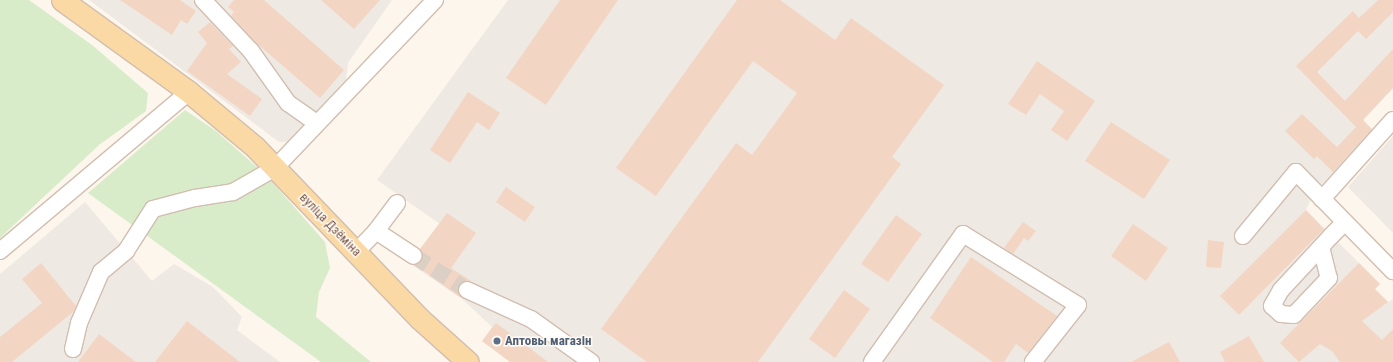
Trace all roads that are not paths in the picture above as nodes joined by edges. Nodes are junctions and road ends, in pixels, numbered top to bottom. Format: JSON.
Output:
{"nodes":[{"id":1,"x":62,"y":0,"type":"edge"},
{"id":2,"x":203,"y":0,"type":"edge"},
{"id":3,"x":435,"y":0,"type":"edge"},
{"id":4,"x":189,"y":92,"type":"junction"},
{"id":5,"x":1393,"y":120,"type":"edge"},
{"id":6,"x":317,"y":123,"type":"junction"},
{"id":7,"x":275,"y":168,"type":"junction"},
{"id":8,"x":1322,"y":199,"type":"junction"},
{"id":9,"x":397,"y":203,"type":"dead end"},
{"id":10,"x":1344,"y":223,"type":"junction"},
{"id":11,"x":376,"y":231,"type":"junction"},
{"id":12,"x":1243,"y":236,"type":"dead end"},
{"id":13,"x":1321,"y":247,"type":"dead end"},
{"id":14,"x":0,"y":251,"type":"edge"},
{"id":15,"x":356,"y":252,"type":"junction"},
{"id":16,"x":414,"y":256,"type":"tunnel mouth"},
{"id":17,"x":1393,"y":271,"type":"edge"},
{"id":18,"x":467,"y":290,"type":"tunnel mouth"},
{"id":19,"x":73,"y":349,"type":"dead end"},
{"id":20,"x":468,"y":362,"type":"edge"},
{"id":21,"x":591,"y":362,"type":"edge"},
{"id":22,"x":872,"y":362,"type":"edge"},
{"id":23,"x":1033,"y":362,"type":"edge"}],
"edges":[{"from":1,"to":4,"type":"main road","name":"вуліца Дзёміна"},
{"from":2,"to":6,"type":"street"},
{"from":3,"to":6,"type":"street"},
{"from":4,"to":7,"type":"main road","name":"вуліца Дзёміна"},
{"from":4,"to":14,"type":"street"},
{"from":5,"to":8,"type":"street"},
{"from":6,"to":7,"type":"street"},
{"from":7,"to":15,"type":"main road","name":"вуліца Дзёміна"},
{"from":7,"to":19,"type":"street"},
{"from":8,"to":10,"type":"street"},
{"from":8,"to":12,"type":"street"},
{"from":9,"to":11,"type":"street"},
{"from":10,"to":13,"type":"street"},
{"from":10,"to":17,"type":"street"},
{"from":11,"to":15,"type":"street"},
{"from":11,"to":16,"type":"street"},
{"from":15,"to":20,"type":"main road","name":"вуліца Дзёміна"},
{"from":18,"to":21,"type":"street"},
{"from":22,"to":23,"type":"street"}]}
